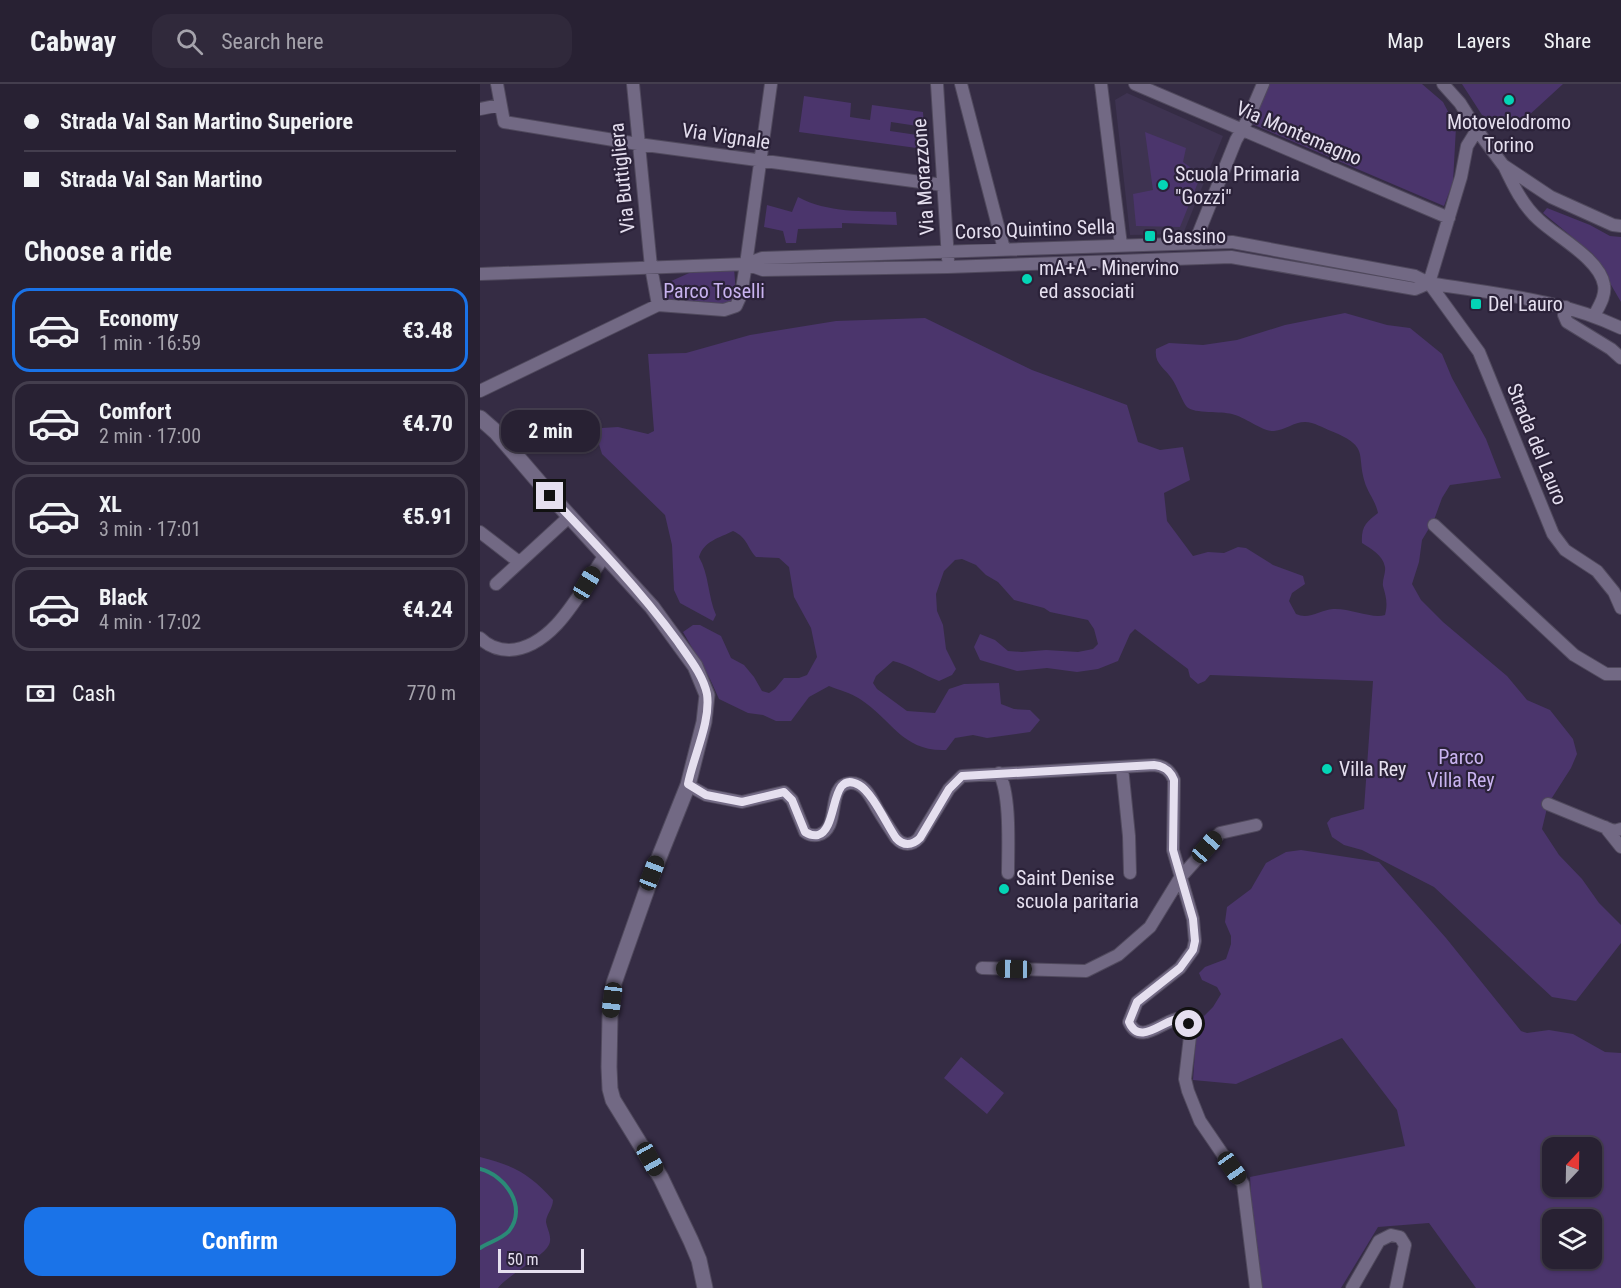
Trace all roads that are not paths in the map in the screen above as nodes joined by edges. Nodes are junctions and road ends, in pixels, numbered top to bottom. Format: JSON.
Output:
{"nodes":[{"id":1,"x":497,"y":84,"type":"edge"},
{"id":2,"x":633,"y":84,"type":"edge"},
{"id":3,"x":771,"y":84,"type":"edge"},
{"id":4,"x":937,"y":84,"type":"edge"},
{"id":5,"x":961,"y":84,"type":"edge"},
{"id":6,"x":1101,"y":84,"type":"edge"},
{"id":7,"x":1135,"y":84,"type":"edge"},
{"id":8,"x":1263,"y":84,"type":"edge"},
{"id":9,"x":1443,"y":84,"type":"edge"},
{"id":10,"x":500,"y":105,"type":"junction"},
{"id":11,"x":480,"y":109,"type":"edge"},
{"id":12,"x":1242,"y":130,"type":"junction"},
{"id":13,"x":1477,"y":130,"type":"junction"},
{"id":14,"x":638,"y":144,"type":"junction"},
{"id":15,"x":760,"y":161,"type":"junction"},
{"id":16,"x":1503,"y":165,"type":"junction"},
{"id":17,"x":943,"y":185,"type":"junction"},
{"id":18,"x":1449,"y":218,"type":"junction"},
{"id":19,"x":1621,"y":226,"type":"edge"},
{"id":20,"x":1196,"y":242,"type":"junction"},
{"id":21,"x":1121,"y":245,"type":"junction"},
{"id":22,"x":1004,"y":249,"type":"junction"},
{"id":23,"x":947,"y":251,"type":"junction"},
{"id":24,"x":746,"y":264,"type":"junction"},
{"id":25,"x":651,"y":267,"type":"junction"},
{"id":26,"x":948,"y":267,"type":"junction"},
{"id":27,"x":480,"y":274,"type":"edge"},
{"id":28,"x":1429,"y":284,"type":"junction"},
{"id":29,"x":658,"y":305,"type":"junction"},
{"id":30,"x":1566,"y":307,"type":"junction"},
{"id":31,"x":1594,"y":316,"type":"junction"},
{"id":32,"x":1621,"y":328,"type":"edge"},
{"id":33,"x":1621,"y":358,"type":"edge"},
{"id":34,"x":480,"y":391,"type":"edge"},
{"id":35,"x":480,"y":418,"type":"edge"},
{"id":36,"x":570,"y":516,"type":"junction"},
{"id":37,"x":1434,"y":525,"type":"dead end"},
{"id":38,"x":480,"y":532,"type":"edge"},
{"id":39,"x":605,"y":555,"type":"junction"},
{"id":40,"x":519,"y":562,"type":"junction"},
{"id":41,"x":496,"y":584,"type":"dead end"},
{"id":42,"x":1621,"y":608,"type":"edge"},
{"id":43,"x":480,"y":638,"type":"edge"},
{"id":44,"x":1621,"y":674,"type":"edge"},
{"id":45,"x":1122,"y":767,"type":"junction"},
{"id":46,"x":999,"y":773,"type":"junction"},
{"id":47,"x":688,"y":784,"type":"junction"},
{"id":48,"x":1548,"y":804,"type":"dead end"},
{"id":49,"x":1256,"y":825,"type":"dead end"},
{"id":50,"x":1605,"y":827,"type":"junction"},
{"id":51,"x":1621,"y":829,"type":"edge"},
{"id":52,"x":1621,"y":847,"type":"edge"},
{"id":53,"x":1008,"y":873,"type":"dead end"},
{"id":54,"x":1130,"y":873,"type":"dead end"},
{"id":55,"x":1180,"y":878,"type":"junction"},
{"id":56,"x":982,"y":968,"type":"dead end"},
{"id":57,"x":705,"y":1288,"type":"edge"},
{"id":58,"x":1256,"y":1288,"type":"edge"},
{"id":59,"x":1352,"y":1288,"type":"edge"},
{"id":60,"x":1396,"y":1288,"type":"edge"}],
"edges":[{"from":1,"to":10,"type":"street"},
{"from":2,"to":14,"type":"street","name":"Via Buttigliera"},
{"from":3,"to":15,"type":"street"},
{"from":4,"to":17,"type":"street","name":"Via Morazzone"},
{"from":5,"to":22,"type":"street"},
{"from":6,"to":21,"type":"street"},
{"from":7,"to":12,"type":"street","name":"Via Montemagno"},
{"from":8,"to":12,"type":"street"},
{"from":9,"to":13,"type":"street"},
{"from":10,"to":11,"type":"street"},
{"from":10,"to":14,"type":"street","name":"Via Vignale"},
{"from":12,"to":18,"type":"street","name":"Via Montemagno"},
{"from":12,"to":20,"type":"street"},
{"from":13,"to":16,"type":"street"},
{"from":13,"to":18,"type":"street"},
{"from":14,"to":15,"type":"street","name":"Via Vignale"},
{"from":14,"to":25,"type":"street","name":"Via Buttigliera"},
{"from":15,"to":17,"type":"street","name":"Via Vignale"},
{"from":15,"to":24,"type":"street"},
{"from":16,"to":19,"type":"street"},
{"from":16,"to":31,"type":"street"},
{"from":17,"to":23,"type":"street","name":"Via Morazzone"},
{"from":18,"to":28,"type":"street"},
{"from":20,"to":21,"type":"street","name":"Corso Quintino Sella"},
{"from":20,"to":28,"type":"street","name":"Corso Quintino Sella"},
{"from":21,"to":22,"type":"street","name":"Corso Quintino Sella"},
{"from":22,"to":23,"type":"street","name":"Corso Quintino Sella"},
{"from":23,"to":24,"type":"street","name":"Corso Quintino Sella"},
{"from":23,"to":26,"type":"street","name":"Via Morazzone"},
{"from":24,"to":25,"type":"street","name":"Corso Quintino Sella"},
{"from":24,"to":26,"type":"street","name":"Corso Quintino Sella"},
{"from":24,"to":29,"type":"street"},
{"from":25,"to":27,"type":"street","name":"Corso Quintino Sella"},
{"from":25,"to":29,"type":"street","name":"Via Buttigliera"},
{"from":26,"to":28,"type":"street","name":"Corso Quintino Sella"},
{"from":28,"to":30,"type":"street","name":"Corso Quintino Sella"},
{"from":28,"to":42,"type":"street","name":"Strada del Lauro"},
{"from":29,"to":34,"type":"street"},
{"from":30,"to":31,"type":"street","name":"Corso Quintino Sella"},
{"from":30,"to":33,"type":"street"},
{"from":31,"to":32,"type":"street","name":"Corso Quintino Sella"},
{"from":35,"to":36,"type":"street"},
{"from":36,"to":39,"type":"street"},
{"from":36,"to":40,"type":"street"},
{"from":37,"to":44,"type":"street"},
{"from":38,"to":40,"type":"street"},
{"from":39,"to":43,"type":"street"},
{"from":39,"to":47,"type":"street"},
{"from":40,"to":41,"type":"street"},
{"from":45,"to":46,"type":"street"},
{"from":45,"to":54,"type":"street"},
{"from":45,"to":55,"type":"street"},
{"from":46,"to":47,"type":"street"},
{"from":46,"to":53,"type":"street"},
{"from":47,"to":57,"type":"street"},
{"from":48,"to":50,"type":"street"},
{"from":49,"to":55,"type":"street"},
{"from":50,"to":51,"type":"street"},
{"from":50,"to":52,"type":"street"},
{"from":55,"to":56,"type":"street"},
{"from":55,"to":58,"type":"street"},
{"from":59,"to":60,"type":"street"}]}
